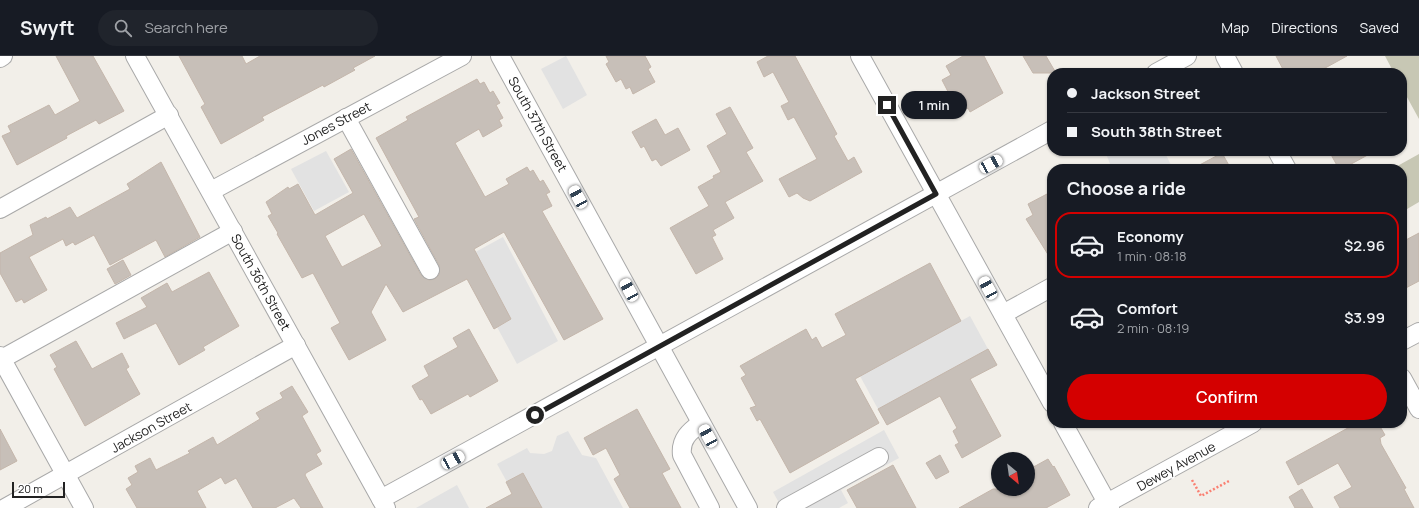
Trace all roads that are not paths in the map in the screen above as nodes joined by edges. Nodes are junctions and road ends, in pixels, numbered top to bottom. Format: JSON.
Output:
{"nodes":[{"id":1,"x":3,"y":56,"type":"edge"},
{"id":2,"x":135,"y":56,"type":"edge"},
{"id":3,"x":462,"y":56,"type":"edge"},
{"id":4,"x":500,"y":56,"type":"edge"},
{"id":5,"x":860,"y":56,"type":"edge"},
{"id":6,"x":1187,"y":56,"type":"edge"},
{"id":7,"x":1225,"y":56,"type":"edge"},
{"id":8,"x":0,"y":58,"type":"edge"},
{"id":9,"x":1165,"y":68,"type":"edge"},
{"id":10,"x":1231,"y":68,"type":"edge"},
{"id":11,"x":168,"y":115,"type":"junction"},
{"id":12,"x":346,"y":118,"type":"junction"},
{"id":13,"x":1047,"y":133,"type":"edge"},
{"id":14,"x":210,"y":191,"type":"junction"},
{"id":15,"x":936,"y":194,"type":"junction"},
{"id":16,"x":0,"y":209,"type":"edge"},
{"id":17,"x":233,"y":231,"type":"junction"},
{"id":18,"x":430,"y":270,"type":"dead end"},
{"id":19,"x":1047,"y":290,"type":"edge"},
{"id":20,"x":1003,"y":314,"type":"junction"},
{"id":21,"x":1419,"y":332,"type":"edge"},
{"id":22,"x":1407,"y":338,"type":"edge"},
{"id":23,"x":296,"y":345,"type":"junction"},
{"id":24,"x":659,"y":347,"type":"junction"},
{"id":25,"x":0,"y":358,"type":"edge"},
{"id":26,"x":1407,"y":387,"type":"edge"},
{"id":27,"x":1047,"y":394,"type":"edge"},
{"id":28,"x":1419,"y":409,"type":"edge"},
{"id":29,"x":701,"y":423,"type":"junction"},
{"id":30,"x":1066,"y":428,"type":"edge"},
{"id":31,"x":1244,"y":428,"type":"edge"},
{"id":32,"x":879,"y":456,"type":"dead end"},
{"id":33,"x":66,"y":474,"type":"junction"},
{"id":34,"x":383,"y":504,"type":"edge"},
{"id":35,"x":1105,"y":506,"type":"edge"},
{"id":36,"x":5,"y":508,"type":"edge"},
{"id":37,"x":84,"y":508,"type":"edge"},
{"id":38,"x":710,"y":508,"type":"edge"},
{"id":39,"x":748,"y":508,"type":"edge"},
{"id":40,"x":786,"y":508,"type":"edge"}],
"edges":[{"from":1,"to":8,"type":"street"},
{"from":2,"to":11,"type":"street","name":"South 36th Street"},
{"from":3,"to":12,"type":"street","name":"Jones Street"},
{"from":4,"to":24,"type":"street","name":"South 37th Street"},
{"from":5,"to":15,"type":"street"},
{"from":6,"to":9,"type":"street"},
{"from":7,"to":10,"type":"street"},
{"from":11,"to":14,"type":"street","name":"South 36th Street"},
{"from":11,"to":16,"type":"street"},
{"from":12,"to":14,"type":"street","name":"Jones Street"},
{"from":12,"to":18,"type":"street"},
{"from":13,"to":15,"type":"street"},
{"from":14,"to":17,"type":"street","name":"South 36th Street"},
{"from":15,"to":20,"type":"street"},
{"from":15,"to":24,"type":"street"},
{"from":17,"to":23,"type":"street","name":"South 36th Street"},
{"from":17,"to":25,"type":"street"},
{"from":19,"to":20,"type":"street"},
{"from":20,"to":27,"type":"street"},
{"from":21,"to":22,"type":"street"},
{"from":23,"to":33,"type":"street","name":"Jackson Street"},
{"from":23,"to":34,"type":"street","name":"South 36th Street"},
{"from":24,"to":29,"type":"street","name":"South 37th Street"},
{"from":24,"to":34,"type":"street"},
{"from":25,"to":33,"type":"street"},
{"from":26,"to":28,"type":"street"},
{"from":29,"to":38,"type":"street"},
{"from":29,"to":39,"type":"street","name":"South 37th Street"},
{"from":30,"to":35,"type":"street"},
{"from":31,"to":35,"type":"street","name":"Dewey Avenue"},
{"from":32,"to":40,"type":"street"},
{"from":33,"to":36,"type":"street","name":"Jackson Street"},
{"from":33,"to":37,"type":"street"}]}
